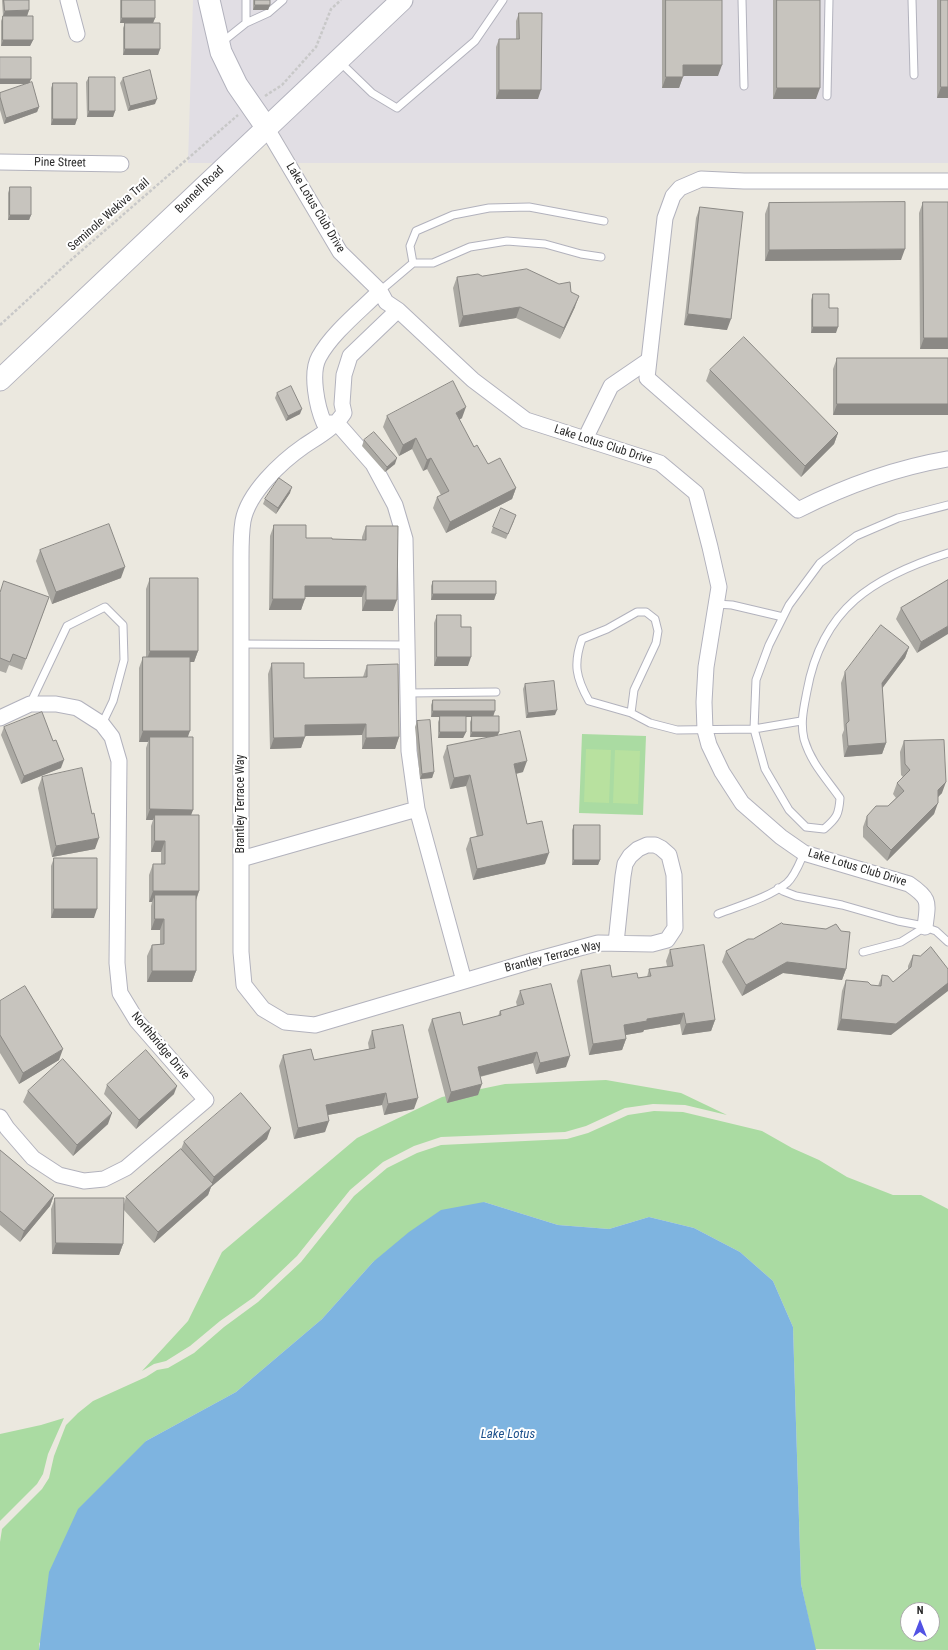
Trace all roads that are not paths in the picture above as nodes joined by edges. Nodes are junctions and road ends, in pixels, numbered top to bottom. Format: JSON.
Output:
{"nodes":[{"id":1,"x":68,"y":0,"type":"edge"},
{"id":2,"x":209,"y":0,"type":"edge"},
{"id":3,"x":246,"y":0,"type":"edge"},
{"id":4,"x":283,"y":0,"type":"edge"},
{"id":5,"x":402,"y":0,"type":"edge"},
{"id":6,"x":503,"y":0,"type":"edge"},
{"id":7,"x":742,"y":0,"type":"edge"},
{"id":8,"x":829,"y":0,"type":"edge"},
{"id":9,"x":912,"y":0,"type":"edge"},
{"id":10,"x":246,"y":23,"type":"junction"},
{"id":11,"x":77,"y":34,"type":"dead end"},
{"id":12,"x":219,"y":44,"type":"junction"},
{"id":13,"x":338,"y":60,"type":"junction"},
{"id":14,"x":914,"y":75,"type":"dead end"},
{"id":15,"x":744,"y":86,"type":"dead end"},
{"id":16,"x":827,"y":96,"type":"dead end"},
{"id":17,"x":266,"y":127,"type":"junction"},
{"id":18,"x":0,"y":162,"type":"edge"},
{"id":19,"x":121,"y":164,"type":"dead end"},
{"id":20,"x":948,"y":182,"type":"edge"},
{"id":21,"x":604,"y":221,"type":"dead end"},
{"id":22,"x":601,"y":257,"type":"dead end"},
{"id":23,"x":413,"y":263,"type":"junction"},
{"id":24,"x":380,"y":291,"type":"junction"},
{"id":25,"x":398,"y":310,"type":"junction"},
{"id":26,"x":649,"y":360,"type":"junction"},
{"id":27,"x":0,"y":380,"type":"edge"},
{"id":28,"x":337,"y":423,"type":"junction"},
{"id":29,"x":585,"y":439,"type":"junction"},
{"id":30,"x":948,"y":459,"type":"edge"},
{"id":31,"x":948,"y":505,"type":"edge"},
{"id":32,"x":948,"y":553,"type":"edge"},
{"id":33,"x":716,"y":604,"type":"junction"},
{"id":34,"x":783,"y":617,"type":"junction"},
{"id":35,"x":241,"y":644,"type":"junction"},
{"id":36,"x":408,"y":644,"type":"junction"},
{"id":37,"x":496,"y":692,"type":"dead end"},
{"id":38,"x":409,"y":693,"type":"junction"},
{"id":39,"x":30,"y":704,"type":"junction"},
{"id":40,"x":631,"y":713,"type":"junction"},
{"id":41,"x":0,"y":718,"type":"edge"},
{"id":42,"x":801,"y":721,"type":"junction"},
{"id":43,"x":102,"y":724,"type":"junction"},
{"id":44,"x":754,"y":728,"type":"junction"},
{"id":45,"x":704,"y":730,"type":"junction"},
{"id":46,"x":418,"y":809,"type":"junction"},
{"id":47,"x":804,"y":853,"type":"junction"},
{"id":48,"x":241,"y":859,"type":"junction"},
{"id":49,"x":778,"y":888,"type":"junction"},
{"id":50,"x":718,"y":914,"type":"dead end"},
{"id":51,"x":925,"y":927,"type":"junction"},
{"id":52,"x":948,"y":942,"type":"edge"},
{"id":53,"x":616,"y":944,"type":"junction"},
{"id":54,"x":863,"y":952,"type":"dead end"},
{"id":55,"x":464,"y":981,"type":"junction"},
{"id":56,"x":0,"y":1117,"type":"edge"}],
"edges":[{"from":1,"to":11,"type":"street"},
{"from":2,"to":12,"type":"main road"},
{"from":3,"to":10,"type":"lane"},
{"from":4,"to":10,"type":"lane"},
{"from":5,"to":13,"type":"main road","name":"Bunnell Road"},
{"from":6,"to":13,"type":"lane"},
{"from":7,"to":15,"type":"lane"},
{"from":8,"to":16,"type":"lane"},
{"from":9,"to":14,"type":"lane"},
{"from":10,"to":12,"type":"lane"},
{"from":12,"to":17,"type":"main road"},
{"from":13,"to":17,"type":"main road","name":"Bunnell Road"},
{"from":17,"to":24,"type":"street","name":"Lake Lotus Club Drive"},
{"from":17,"to":27,"type":"main road","name":"Bunnell Road"},
{"from":18,"to":19,"type":"street","name":"Pine Street"},
{"from":20,"to":26,"type":"street"},
{"from":21,"to":23,"type":"lane"},
{"from":22,"to":23,"type":"lane"},
{"from":23,"to":24,"type":"lane"},
{"from":24,"to":25,"type":"street","name":"Lake Lotus Club Drive"},
{"from":24,"to":28,"type":"street"},
{"from":25,"to":28,"type":"street"},
{"from":25,"to":29,"type":"street","name":"Lake Lotus Club Drive"},
{"from":26,"to":29,"type":"street"},
{"from":26,"to":30,"type":"street"},
{"from":28,"to":35,"type":"street","name":"Brantley Terrace Way"},
{"from":28,"to":36,"type":"street"},
{"from":29,"to":33,"type":"street","name":"Lake Lotus Club Drive"},
{"from":31,"to":34,"type":"lane"},
{"from":32,"to":42,"type":"lane"},
{"from":33,"to":34,"type":"lane"},
{"from":33,"to":45,"type":"street","name":"Lake Lotus Club Drive"},
{"from":34,"to":44,"type":"lane"},
{"from":35,"to":36,"type":"lane"},
{"from":35,"to":48,"type":"street","name":"Brantley Terrace Way"},
{"from":36,"to":38,"type":"street"},
{"from":37,"to":38,"type":"lane"},
{"from":38,"to":46,"type":"street"},
{"from":39,"to":41,"type":"street","name":"Northbridge Drive"},
{"from":39,"to":43,"type":"street","name":"Northbridge Drive"},
{"from":39,"to":43,"type":"lane"},
{"from":40,"to":40,"type":"lane"},
{"from":40,"to":45,"type":"lane"},
{"from":42,"to":44,"type":"lane"},
{"from":42,"to":44,"type":"lane"},
{"from":43,"to":56,"type":"street","name":"Northbridge Drive"},
{"from":44,"to":45,"type":"lane"},
{"from":45,"to":47,"type":"street","name":"Lake Lotus Club Drive"},
{"from":46,"to":48,"type":"street"},
{"from":46,"to":55,"type":"street"},
{"from":47,"to":49,"type":"lane"},
{"from":47,"to":51,"type":"street","name":"Lake Lotus Club Drive"},
{"from":48,"to":55,"type":"street","name":"Brantley Terrace Way"},
{"from":49,"to":50,"type":"lane"},
{"from":49,"to":51,"type":"lane"},
{"from":51,"to":52,"type":"lane"},
{"from":51,"to":54,"type":"lane"},
{"from":53,"to":53,"type":"street","name":"Brantley Terrace Way"},
{"from":53,"to":55,"type":"street","name":"Brantley Terrace Way"}]}
